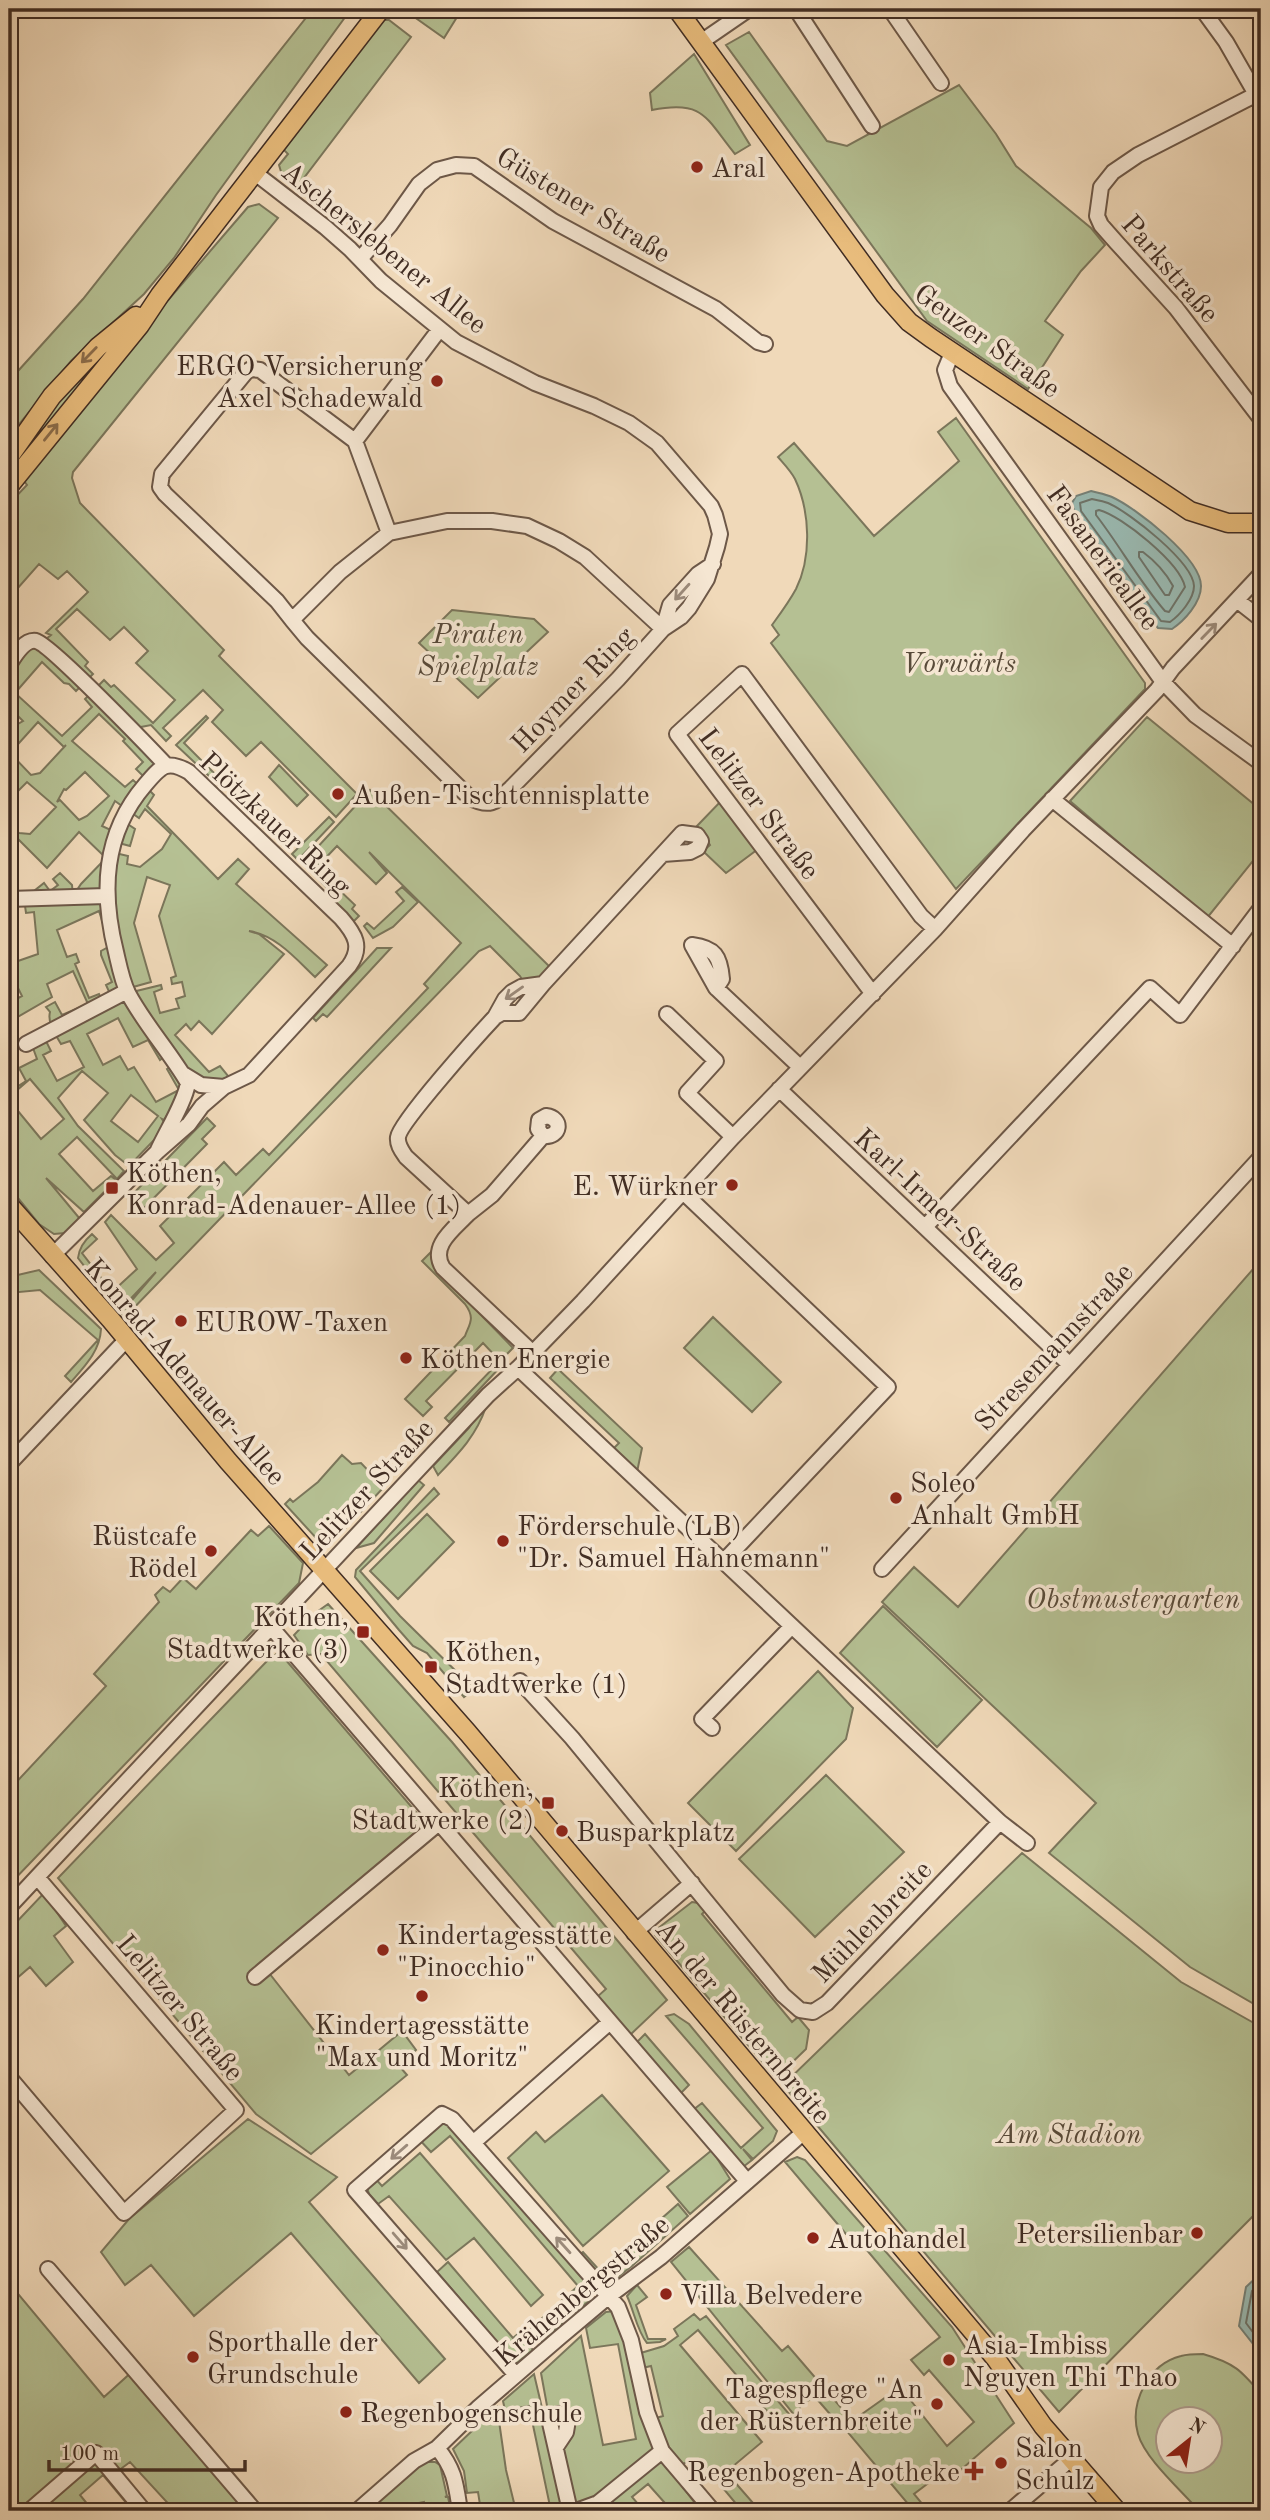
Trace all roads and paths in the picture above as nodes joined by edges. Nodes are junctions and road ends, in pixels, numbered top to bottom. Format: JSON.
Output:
{"nodes":[{"id":1,"x":381,"y":9,"type":"edge"},
{"id":2,"x":677,"y":9,"type":"edge"},
{"id":3,"x":749,"y":9,"type":"edge"},
{"id":4,"x":796,"y":9,"type":"edge"},
{"id":5,"x":890,"y":9,"type":"edge"},
{"id":6,"x":1202,"y":9,"type":"edge"},
{"id":7,"x":701,"y":42,"type":"junction"},
{"id":8,"x":941,"y":83,"type":"dead end"},
{"id":9,"x":1258,"y":99,"type":"edge"},
{"id":10,"x":872,"y":126,"type":"dead end"},
{"id":11,"x":255,"y":173,"type":"junction"},
{"id":12,"x":360,"y":259,"type":"junction"},
{"id":13,"x":160,"y":295,"type":"junction"},
{"id":14,"x":439,"y":330,"type":"junction"},
{"id":15,"x":765,"y":344,"type":"dead end"},
{"id":16,"x":952,"y":353,"type":"junction"},
{"id":17,"x":1261,"y":419,"type":"edge"},
{"id":18,"x":355,"y":441,"type":"junction"},
{"id":19,"x":9,"y":457,"type":"edge"},
{"id":20,"x":9,"y":486,"type":"edge"},
{"id":21,"x":1261,"y":523,"type":"edge"},
{"id":22,"x":389,"y":533,"type":"junction"},
{"id":23,"x":1261,"y":574,"type":"edge"},
{"id":24,"x":1238,"y":601,"type":"junction"},
{"id":25,"x":1261,"y":619,"type":"edge"},
{"id":26,"x":292,"y":620,"type":"junction"},
{"id":27,"x":663,"y":629,"type":"junction"},
{"id":28,"x":9,"y":665,"type":"edge"},
{"id":29,"x":1163,"y":682,"type":"junction"},
{"id":30,"x":1261,"y":763,"type":"edge"},
{"id":31,"x":166,"y":765,"type":"junction"},
{"id":32,"x":1052,"y":799,"type":"junction"},
{"id":33,"x":663,"y":854,"type":"dead end"},
{"id":34,"x":106,"y":896,"type":"junction"},
{"id":35,"x":9,"y":899,"type":"edge"},
{"id":36,"x":1261,"y":908,"type":"edge"},
{"id":37,"x":935,"y":929,"type":"junction"},
{"id":38,"x":1233,"y":946,"type":"junction"},
{"id":39,"x":716,"y":988,"type":"dead end"},
{"id":40,"x":127,"y":991,"type":"junction"},
{"id":41,"x":873,"y":994,"type":"junction"},
{"id":42,"x":667,"y":1014,"type":"dead end"},
{"id":43,"x":26,"y":1044,"type":"dead end"},
{"id":44,"x":800,"y":1067,"type":"junction"},
{"id":45,"x":182,"y":1073,"type":"junction"},
{"id":46,"x":224,"y":1087,"type":"junction"},
{"id":47,"x":779,"y":1089,"type":"junction"},
{"id":48,"x":196,"y":1097,"type":"junction"},
{"id":49,"x":543,"y":1136,"type":"dead end"},
{"id":50,"x":733,"y":1137,"type":"junction"},
{"id":51,"x":1261,"y":1157,"type":"edge"},
{"id":52,"x":683,"y":1192,"type":"junction"},
{"id":53,"x":9,"y":1205,"type":"edge"},
{"id":54,"x":468,"y":1214,"type":"junction"},
{"id":55,"x":925,"y":1227,"type":"junction"},
{"id":56,"x":52,"y":1256,"type":"junction"},
{"id":57,"x":127,"y":1339,"type":"junction"},
{"id":58,"x":533,"y":1353,"type":"junction"},
{"id":59,"x":1069,"y":1364,"type":"junction"},
{"id":60,"x":518,"y":1368,"type":"junction"},
{"id":61,"x":9,"y":1464,"type":"edge"},
{"id":62,"x":724,"y":1561,"type":"junction"},
{"id":63,"x":882,"y":1569,"type":"dead end"},
{"id":64,"x":325,"y":1570,"type":"junction"},
{"id":65,"x":792,"y":1626,"type":"junction"},
{"id":66,"x":271,"y":1627,"type":"junction"},
{"id":67,"x":520,"y":1681,"type":"dead end"},
{"id":68,"x":712,"y":1728,"type":"dead end"},
{"id":69,"x":440,"y":1822,"type":"junction"},
{"id":70,"x":1000,"y":1822,"type":"junction"},
{"id":71,"x":1027,"y":1843,"type":"dead end"},
{"id":72,"x":37,"y":1877,"type":"junction"},
{"id":73,"x":692,"y":1883,"type":"junction"},
{"id":74,"x":9,"y":1907,"type":"edge"},
{"id":75,"x":634,"y":1933,"type":"junction"},
{"id":76,"x":255,"y":1977,"type":"dead end"},
{"id":77,"x":610,"y":2022,"type":"junction"},
{"id":78,"x":9,"y":2077,"type":"edge"},
{"id":79,"x":804,"y":2132,"type":"junction"},
{"id":80,"x":473,"y":2143,"type":"junction"},
{"id":81,"x":747,"y":2181,"type":"junction"},
{"id":82,"x":48,"y":2269,"type":"dead end"},
{"id":83,"x":609,"y":2296,"type":"junction"},
{"id":84,"x":516,"y":2375,"type":"junction"},
{"id":85,"x":556,"y":2447,"type":"dead end"},
{"id":86,"x":437,"y":2448,"type":"junction"},
{"id":87,"x":662,"y":2451,"type":"junction"},
{"id":88,"x":1071,"y":2459,"type":"junction"},
{"id":89,"x":29,"y":2511,"type":"edge"},
{"id":90,"x":144,"y":2511,"type":"edge"},
{"id":91,"x":255,"y":2511,"type":"edge"},
{"id":92,"x":357,"y":2511,"type":"edge"},
{"id":93,"x":460,"y":2511,"type":"edge"},
{"id":94,"x":570,"y":2511,"type":"edge"},
{"id":95,"x":576,"y":2511,"type":"edge"},
{"id":96,"x":713,"y":2511,"type":"edge"},
{"id":97,"x":1010,"y":2511,"type":"edge"},
{"id":98,"x":1116,"y":2511,"type":"edge"}],
"edges":[{"from":1,"to":11,"type":"main road"},
{"from":2,"to":7,"type":"main road","name":"Geuzer Straße"},
{"from":3,"to":7,"type":"street"},
{"from":4,"to":10,"type":"street"},
{"from":5,"to":8,"type":"street"},
{"from":6,"to":9,"type":"street"},
{"from":7,"to":16,"type":"main road","name":"Geuzer Straße"},
{"from":9,"to":17,"type":"street","name":"Parkstraße"},
{"from":11,"to":12,"type":"street","name":"Ascherslebener Allee"},
{"from":11,"to":13,"type":"main road"},
{"from":12,"to":14,"type":"street","name":"Ascherslebener Allee"},
{"from":12,"to":15,"type":"street","name":"Güstener Straße"},
{"from":13,"to":19,"type":"main road","one_way":true},
{"from":20,"to":13,"type":"main road","one_way":true},
{"from":14,"to":18,"type":"street"},
{"from":14,"to":27,"type":"street","name":"Ascherslebener Allee"},
{"from":16,"to":21,"type":"main road","name":"Geuzer Straße"},
{"from":16,"to":29,"type":"street","name":"Fasanerieallee"},
{"from":18,"to":22,"type":"street"},
{"from":18,"to":26,"type":"street"},
{"from":22,"to":26,"type":"street","name":"Hoymer Ring"},
{"from":22,"to":27,"type":"street","name":"Hoymer Ring"},
{"from":23,"to":24,"type":"street","name":"Lelitzer Straße"},
{"from":24,"to":25,"type":"street"},
{"from":29,"to":24,"type":"street","name":"Lelitzer Straße","one_way":true},
{"from":26,"to":27,"type":"street","name":"Hoymer Ring"},
{"from":28,"to":31,"type":"street"},
{"from":29,"to":30,"type":"street","name":"Fasanerieallee"},
{"from":29,"to":32,"type":"street","name":"Lelitzer Straße"},
{"from":31,"to":34,"type":"street","name":"Plötzkauer Ring"},
{"from":31,"to":46,"type":"street","name":"Plötzkauer Ring"},
{"from":32,"to":37,"type":"street","name":"Lelitzer Straße"},
{"from":32,"to":38,"type":"street"},
{"from":33,"to":54,"type":"street"},
{"from":34,"to":35,"type":"street"},
{"from":34,"to":40,"type":"street","name":"Plötzkauer Ring"},
{"from":36,"to":38,"type":"street"},
{"from":37,"to":41,"type":"street","name":"Lelitzer Straße"},
{"from":37,"to":41,"type":"street","name":"Lelitzer Straße"},
{"from":38,"to":55,"type":"street"},
{"from":39,"to":44,"type":"street"},
{"from":40,"to":43,"type":"street"},
{"from":40,"to":45,"type":"street","name":"Plötzkauer Ring"},
{"from":41,"to":44,"type":"street","name":"Lelitzer Straße"},
{"from":42,"to":50,"type":"street"},
{"from":44,"to":47,"type":"street","name":"Lelitzer Straße"},
{"from":45,"to":46,"type":"street"},
{"from":45,"to":48,"type":"street","name":"Plötzkauer Ring"},
{"from":46,"to":48,"type":"street","name":"Plötzkauer Ring"},
{"from":47,"to":50,"type":"street","name":"Lelitzer Straße"},
{"from":47,"to":55,"type":"street","name":"Karl-Irmer-Straße"},
{"from":48,"to":56,"type":"street","name":"Plötzkauer Ring"},
{"from":49,"to":54,"type":"street"},
{"from":50,"to":52,"type":"street","name":"Lelitzer Straße"},
{"from":51,"to":59,"type":"street","name":"Stresemannstraße"},
{"from":52,"to":58,"type":"street","name":"Lelitzer Straße"},
{"from":52,"to":62,"type":"street"},
{"from":53,"to":56,"type":"main road","name":"Konrad-Adenauer-Allee"},
{"from":54,"to":58,"type":"street"},
{"from":55,"to":59,"type":"street","name":"Karl-Irmer-Straße"},
{"from":56,"to":57,"type":"main road","name":"Konrad-Adenauer-Allee"},
{"from":57,"to":61,"type":"street"},
{"from":57,"to":64,"type":"main road","name":"Konrad-Adenauer-Allee"},
{"from":58,"to":60,"type":"street","name":"Lelitzer Straße"},
{"from":59,"to":63,"type":"street","name":"Stresemannstraße"},
{"from":60,"to":62,"type":"street"},
{"from":60,"to":64,"type":"street","name":"Lelitzer Straße"},
{"from":62,"to":65,"type":"street"},
{"from":64,"to":66,"type":"street","name":"Lelitzer Straße"},
{"from":64,"to":75,"type":"main road","name":"An der Rüsternbreite"},
{"from":65,"to":68,"type":"street"},
{"from":65,"to":70,"type":"street"},
{"from":66,"to":69,"type":"street"},
{"from":66,"to":72,"type":"street","name":"Lelitzer Straße"},
{"from":67,"to":73,"type":"street","name":"Mühlenbreite"},
{"from":69,"to":76,"type":"street"},
{"from":69,"to":77,"type":"street"},
{"from":70,"to":71,"type":"street"},
{"from":70,"to":73,"type":"street","name":"Mühlenbreite"},
{"from":72,"to":74,"type":"street","name":"Lelitzer Straße"},
{"from":72,"to":78,"type":"street","name":"Lelitzer Straße"},
{"from":73,"to":75,"type":"street"},
{"from":75,"to":79,"type":"main road","name":"An der Rüsternbreite"},
{"from":77,"to":80,"type":"street"},
{"from":77,"to":81,"type":"street"},
{"from":79,"to":81,"type":"street","name":"Krähenbergstraße"},
{"from":79,"to":88,"type":"main road","name":"An der Rüsternbreite"},
{"from":83,"to":80,"type":"street","one_way":true},
{"from":80,"to":84,"type":"street","one_way":true},
{"from":81,"to":83,"type":"street","name":"Krähenbergstraße"},
{"from":82,"to":91,"type":"street"},
{"from":83,"to":84,"type":"street","name":"Krähenbergstraße"},
{"from":83,"to":87,"type":"street"},
{"from":84,"to":86,"type":"street","name":"Krähenbergstraße"},
{"from":85,"to":94,"type":"street"},
{"from":86,"to":92,"type":"street","name":"Krähenbergstraße"},
{"from":86,"to":93,"type":"street"},
{"from":87,"to":95,"type":"street"},
{"from":87,"to":96,"type":"street"},
{"from":88,"to":97,"type":"street"},
{"from":88,"to":98,"type":"main road","name":"An der Rüsternbreite"},
{"from":89,"to":90,"type":"street"}]}
